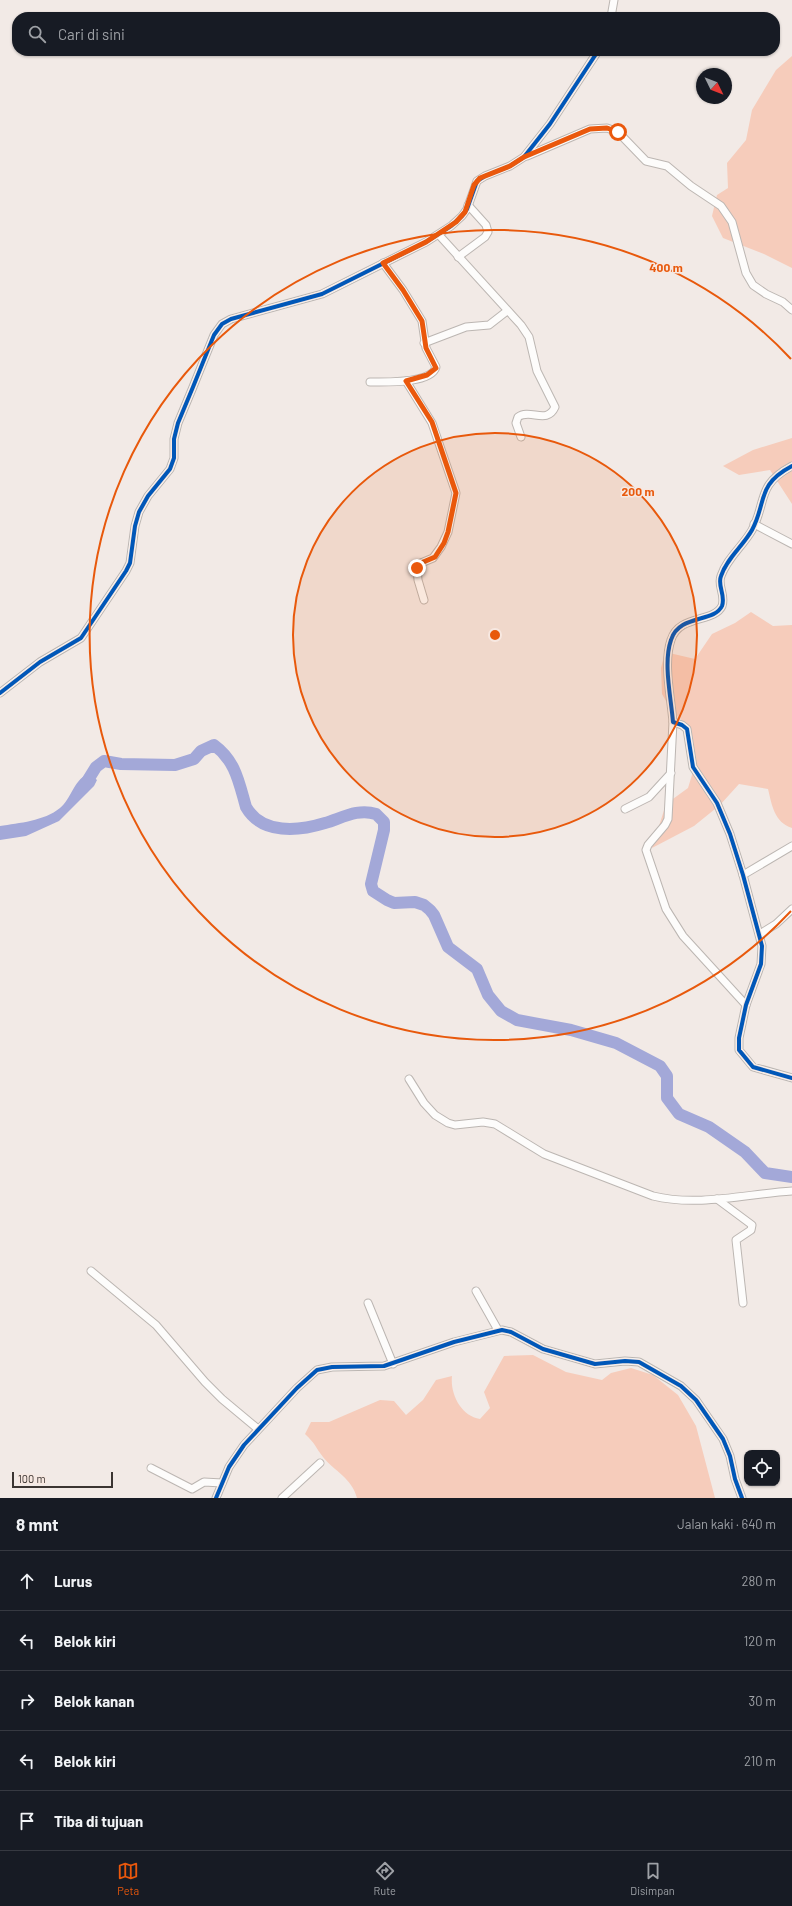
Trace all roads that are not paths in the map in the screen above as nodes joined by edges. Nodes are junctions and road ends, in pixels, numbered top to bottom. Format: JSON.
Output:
{"nodes":[{"id":1,"x":614,"y":0,"type":"edge"},
{"id":2,"x":612,"y":12,"type":"edge"},
{"id":3,"x":595,"y":56,"type":"edge"},
{"id":4,"x":524,"y":157,"type":"junction"},
{"id":5,"x":468,"y":205,"type":"junction"},
{"id":6,"x":438,"y":235,"type":"junction"},
{"id":7,"x":458,"y":257,"type":"junction"},
{"id":8,"x":383,"y":263,"type":"junction"},
{"id":9,"x":792,"y":310,"type":"edge"},
{"id":10,"x":507,"y":311,"type":"junction"},
{"id":11,"x":424,"y":344,"type":"junction"},
{"id":12,"x":406,"y":381,"type":"junction"},
{"id":13,"x":370,"y":382,"type":"dead end"},
{"id":14,"x":521,"y":437,"type":"dead end"},
{"id":15,"x":792,"y":466,"type":"edge"},
{"id":16,"x":754,"y":524,"type":"junction"},
{"id":17,"x":792,"y":544,"type":"edge"},
{"id":18,"x":424,"y":600,"type":"dead end"},
{"id":19,"x":1,"y":692,"type":"edge"},
{"id":20,"x":673,"y":722,"type":"junction"},
{"id":21,"x":671,"y":773,"type":"junction"},
{"id":22,"x":625,"y":809,"type":"dead end"},
{"id":23,"x":792,"y":846,"type":"edge"},
{"id":24,"x":743,"y":875,"type":"junction"},
{"id":25,"x":792,"y":909,"type":"edge"},
{"id":26,"x":760,"y":934,"type":"junction"},
{"id":27,"x":746,"y":1005,"type":"junction"},
{"id":28,"x":792,"y":1078,"type":"edge"},
{"id":29,"x":409,"y":1079,"type":"dead end"},
{"id":30,"x":792,"y":1191,"type":"edge"},
{"id":31,"x":717,"y":1199,"type":"junction"},
{"id":32,"x":91,"y":1271,"type":"dead end"},
{"id":33,"x":476,"y":1291,"type":"dead end"},
{"id":34,"x":368,"y":1303,"type":"dead end"},
{"id":35,"x":743,"y":1303,"type":"dead end"},
{"id":36,"x":498,"y":1330,"type":"junction"},
{"id":37,"x":393,"y":1364,"type":"junction"},
{"id":38,"x":258,"y":1429,"type":"junction"},
{"id":39,"x":320,"y":1463,"type":"dead end"},
{"id":40,"x":151,"y":1468,"type":"dead end"},
{"id":41,"x":222,"y":1483,"type":"junction"},
{"id":42,"x":216,"y":1498,"type":"edge"},
{"id":43,"x":282,"y":1498,"type":"edge"},
{"id":44,"x":742,"y":1498,"type":"edge"}],
"edges":[{"from":1,"to":2,"type":"street"},
{"from":3,"to":4,"type":"street"},
{"from":4,"to":5,"type":"street"},
{"from":4,"to":9,"type":"street"},
{"from":5,"to":6,"type":"street"},
{"from":5,"to":7,"type":"street"},
{"from":6,"to":7,"type":"street"},
{"from":6,"to":8,"type":"street"},
{"from":7,"to":10,"type":"street"},
{"from":8,"to":11,"type":"street"},
{"from":8,"to":19,"type":"street"},
{"from":10,"to":11,"type":"street"},
{"from":10,"to":14,"type":"street"},
{"from":11,"to":12,"type":"street"},
{"from":12,"to":13,"type":"street"},
{"from":12,"to":18,"type":"street"},
{"from":15,"to":16,"type":"street"},
{"from":16,"to":17,"type":"street"},
{"from":16,"to":20,"type":"street"},
{"from":20,"to":21,"type":"street"},
{"from":20,"to":24,"type":"street"},
{"from":21,"to":22,"type":"street"},
{"from":21,"to":27,"type":"street"},
{"from":23,"to":24,"type":"street"},
{"from":24,"to":26,"type":"street"},
{"from":25,"to":26,"type":"street"},
{"from":26,"to":27,"type":"street"},
{"from":27,"to":28,"type":"street"},
{"from":29,"to":31,"type":"street"},
{"from":30,"to":31,"type":"street"},
{"from":31,"to":35,"type":"street"},
{"from":32,"to":38,"type":"street"},
{"from":33,"to":36,"type":"street"},
{"from":34,"to":37,"type":"street"},
{"from":36,"to":37,"type":"street"},
{"from":36,"to":44,"type":"street"},
{"from":37,"to":38,"type":"street"},
{"from":38,"to":41,"type":"street"},
{"from":39,"to":43,"type":"street"},
{"from":40,"to":41,"type":"street"},
{"from":41,"to":42,"type":"street"}]}
